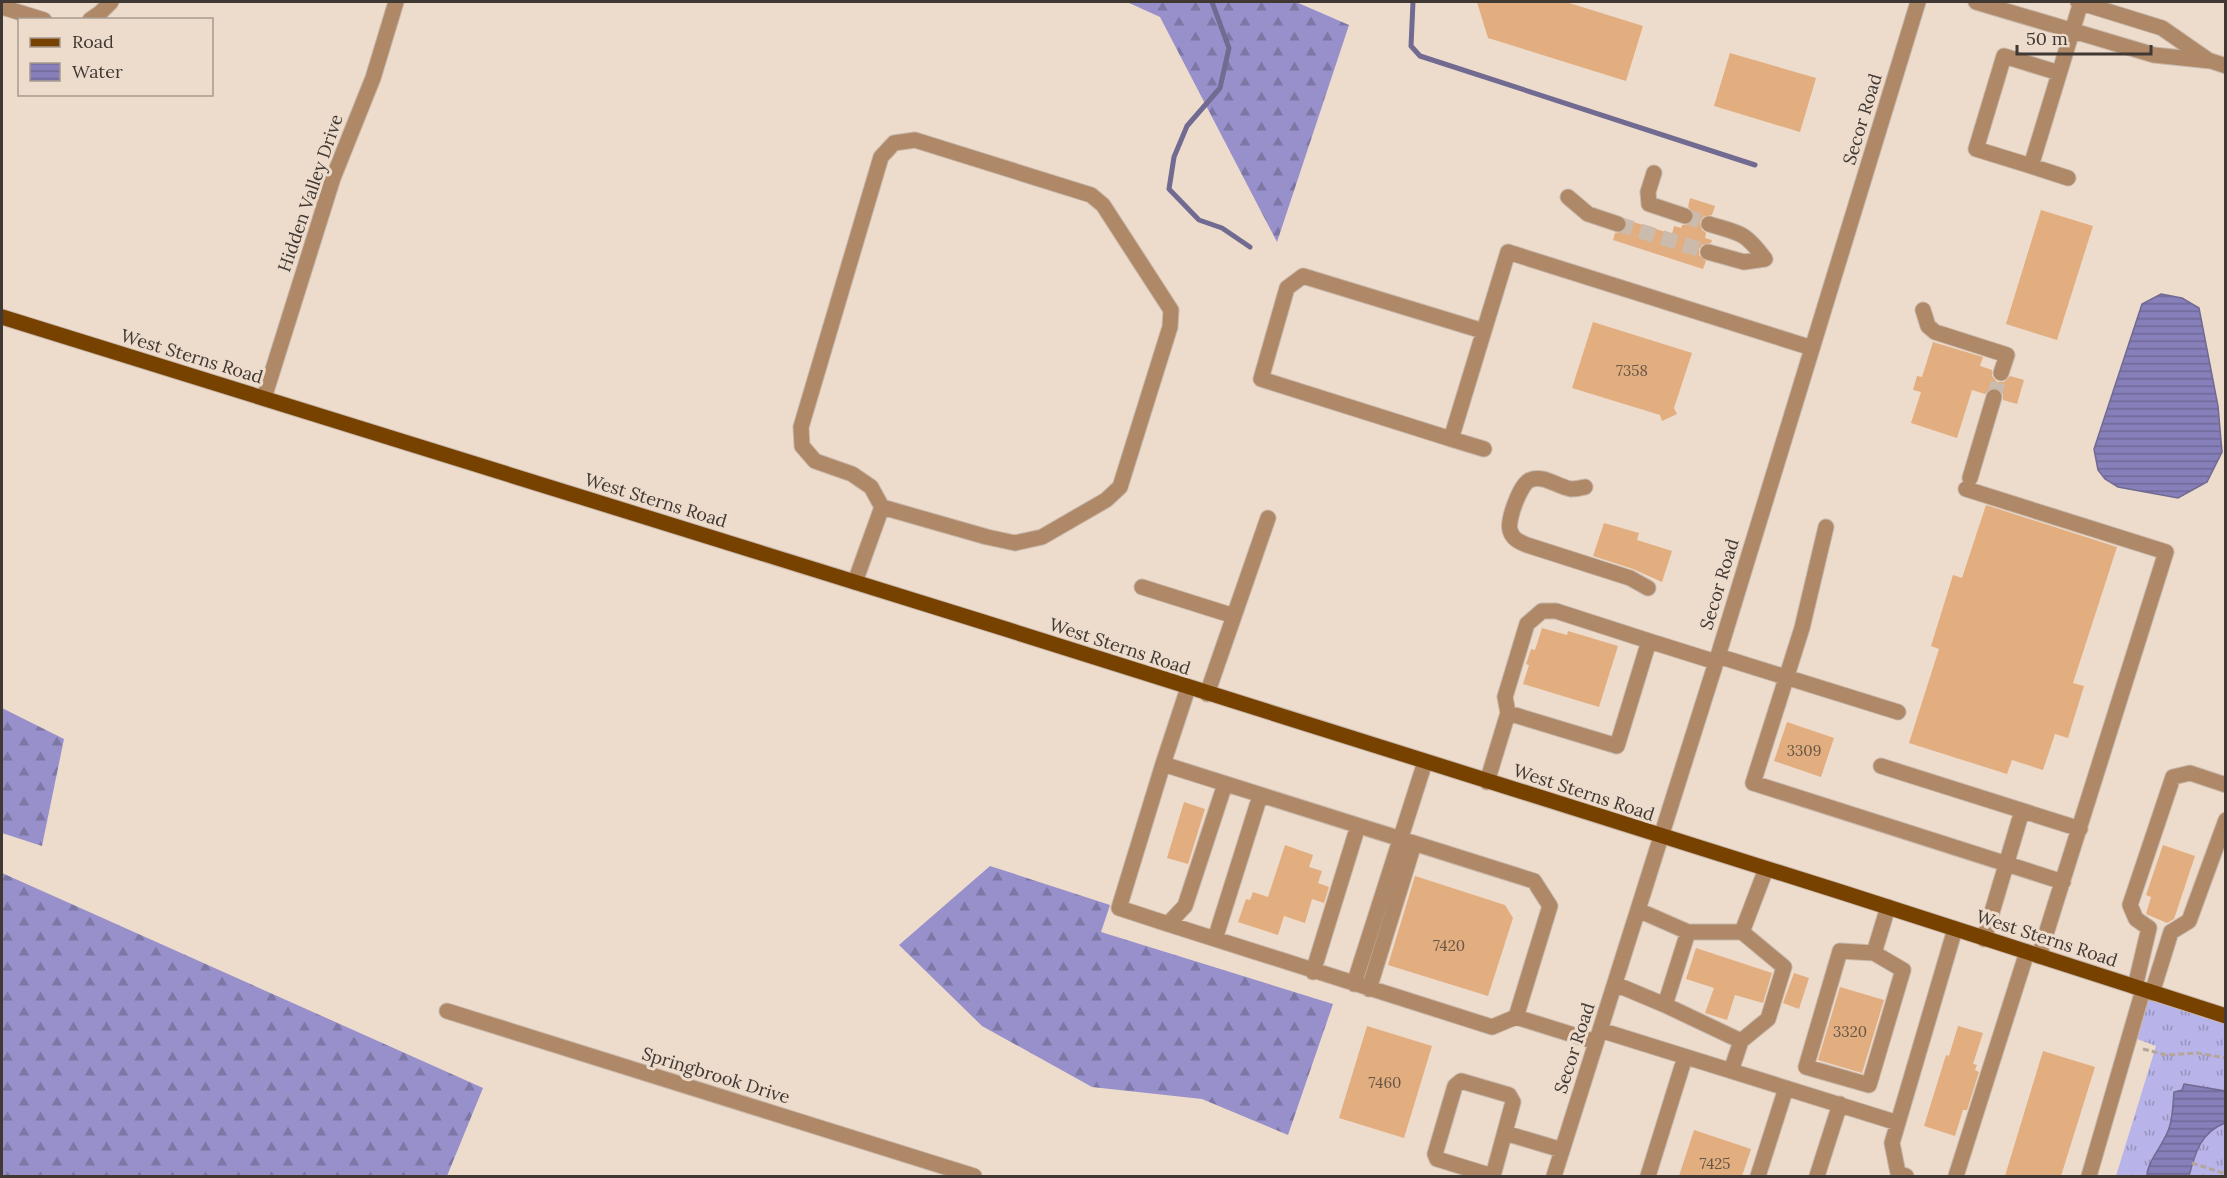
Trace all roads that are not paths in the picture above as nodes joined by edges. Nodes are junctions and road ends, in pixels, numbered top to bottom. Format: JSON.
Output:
{"nodes":[{"id":1,"x":111,"y":2,"type":"edge"},
{"id":2,"x":396,"y":2,"type":"edge"},
{"id":3,"x":1918,"y":2,"type":"edge"},
{"id":4,"x":1976,"y":2,"type":"edge"},
{"id":5,"x":2080,"y":2,"type":"edge"},
{"id":6,"x":2,"y":7,"type":"edge"},
{"id":7,"x":38,"y":18,"type":"edge"},
{"id":8,"x":93,"y":18,"type":"edge"},
{"id":9,"x":2072,"y":30,"type":"junction"},
{"id":10,"x":2218,"y":64,"type":"edge"},
{"id":11,"x":2059,"y":73,"type":"junction"},
{"id":12,"x":2031,"y":166,"type":"junction"},
{"id":13,"x":1654,"y":173,"type":"dead end"},
{"id":14,"x":2068,"y":178,"type":"dead end"},
{"id":15,"x":1568,"y":197,"type":"dead end"},
{"id":16,"x":1685,"y":216,"type":"tunnel mouth"},
{"id":17,"x":1618,"y":224,"type":"tunnel mouth"},
{"id":18,"x":1709,"y":224,"type":"tunnel mouth"},
{"id":19,"x":1708,"y":252,"type":"tunnel mouth"},
{"id":20,"x":1923,"y":310,"type":"dead end"},
{"id":21,"x":2,"y":317,"type":"edge"},
{"id":22,"x":1484,"y":331,"type":"junction"},
{"id":23,"x":1812,"y":348,"type":"junction"},
{"id":24,"x":2001,"y":373,"type":"tunnel mouth"},
{"id":25,"x":1994,"y":397,"type":"tunnel mouth"},
{"id":26,"x":264,"y":398,"type":"junction"},
{"id":27,"x":1451,"y":439,"type":"junction"},
{"id":28,"x":1484,"y":449,"type":"dead end"},
{"id":29,"x":1585,"y":487,"type":"dead end"},
{"id":30,"x":882,"y":507,"type":"junction"},
{"id":31,"x":1268,"y":518,"type":"dead end"},
{"id":32,"x":1826,"y":527,"type":"dead end"},
{"id":33,"x":855,"y":582,"type":"junction"},
{"id":34,"x":1142,"y":587,"type":"dead end"},
{"id":35,"x":1648,"y":588,"type":"dead end"},
{"id":36,"x":1234,"y":616,"type":"junction"},
{"id":37,"x":1649,"y":641,"type":"junction"},
{"id":38,"x":1717,"y":659,"type":"junction"},
{"id":39,"x":1786,"y":677,"type":"junction"},
{"id":40,"x":1188,"y":688,"type":"junction"},
{"id":41,"x":1207,"y":694,"type":"junction"},
{"id":42,"x":1898,"y":712,"type":"dead end"},
{"id":43,"x":1508,"y":713,"type":"junction"},
{"id":44,"x":1425,"y":762,"type":"junction"},
{"id":45,"x":1163,"y":764,"type":"junction"},
{"id":46,"x":1881,"y":766,"type":"dead end"},
{"id":47,"x":1487,"y":782,"type":"junction"},
{"id":48,"x":1225,"y":784,"type":"junction"},
{"id":49,"x":2226,"y":785,"type":"edge"},
{"id":50,"x":1260,"y":796,"type":"junction"},
{"id":51,"x":2022,"y":811,"type":"junction"},
{"id":52,"x":2226,"y":820,"type":"edge"},
{"id":53,"x":1358,"y":826,"type":"junction"},
{"id":54,"x":2080,"y":829,"type":"junction"},
{"id":55,"x":1661,"y":837,"type":"junction"},
{"id":56,"x":1407,"y":841,"type":"junction"},
{"id":57,"x":2007,"y":864,"type":"junction"},
{"id":58,"x":1766,"y":869,"type":"junction"},
{"id":59,"x":2063,"y":882,"type":"junction"},
{"id":60,"x":1887,"y":907,"type":"junction"},
{"id":61,"x":1638,"y":910,"type":"junction"},
{"id":62,"x":1168,"y":924,"type":"junction"},
{"id":63,"x":1955,"y":929,"type":"junction"},
{"id":64,"x":1688,"y":932,"type":"junction"},
{"id":65,"x":1742,"y":932,"type":"junction"},
{"id":66,"x":1215,"y":939,"type":"junction"},
{"id":67,"x":1984,"y":939,"type":"junction"},
{"id":68,"x":1874,"y":952,"type":"junction"},
{"id":69,"x":2033,"y":954,"type":"junction"},
{"id":70,"x":1313,"y":972,"type":"junction"},
{"id":71,"x":1615,"y":984,"type":"junction"},
{"id":72,"x":1361,"y":987,"type":"junction"},
{"id":73,"x":2143,"y":990,"type":"junction"},
{"id":74,"x":1665,"y":1005,"type":"junction"},
{"id":75,"x":447,"y":1011,"type":"dead end"},
{"id":76,"x":2226,"y":1016,"type":"edge"},
{"id":77,"x":1516,"y":1017,"type":"junction"},
{"id":78,"x":1598,"y":1036,"type":"junction"},
{"id":79,"x":1741,"y":1041,"type":"junction"},
{"id":80,"x":1685,"y":1057,"type":"junction"},
{"id":81,"x":1731,"y":1071,"type":"junction"},
{"id":82,"x":1834,"y":1075,"type":"junction"},
{"id":83,"x":1786,"y":1088,"type":"junction"},
{"id":84,"x":1834,"y":1102,"type":"junction"},
{"id":85,"x":1898,"y":1123,"type":"junction"},
{"id":86,"x":1505,"y":1133,"type":"junction"},
{"id":87,"x":1562,"y":1150,"type":"junction"},
{"id":88,"x":974,"y":1176,"type":"edge"},
{"id":89,"x":1554,"y":1176,"type":"edge"},
{"id":90,"x":1648,"y":1176,"type":"edge"},
{"id":91,"x":1758,"y":1176,"type":"edge"},
{"id":92,"x":1817,"y":1176,"type":"edge"},
{"id":93,"x":1906,"y":1176,"type":"edge"},
{"id":94,"x":1956,"y":1176,"type":"edge"},
{"id":95,"x":2090,"y":1176,"type":"edge"}],
"edges":[{"from":1,"to":8,"type":"street"},
{"from":2,"to":26,"type":"street","name":"Hidden Valley Drive"},
{"from":3,"to":23,"type":"street","name":"Secor Road"},
{"from":4,"to":9,"type":"street"},
{"from":5,"to":9,"type":"street"},
{"from":5,"to":10,"type":"street"},
{"from":6,"to":7,"type":"street"},
{"from":9,"to":10,"type":"street"},
{"from":9,"to":11,"type":"street"},
{"from":11,"to":12,"type":"street"},
{"from":11,"to":12,"type":"street"},
{"from":12,"to":14,"type":"street"},
{"from":13,"to":16,"type":"street"},
{"from":15,"to":17,"type":"street"},
{"from":18,"to":19,"type":"street"},
{"from":20,"to":24,"type":"street"},
{"from":21,"to":26,"type":"main road","name":"West Sterns Road"},
{"from":22,"to":23,"type":"street"},
{"from":22,"to":27,"type":"street"},
{"from":22,"to":27,"type":"street"},
{"from":23,"to":38,"type":"street","name":"Secor Road"},
{"from":25,"to":54,"type":"street"},
{"from":26,"to":33,"type":"main road","name":"West Sterns Road"},
{"from":27,"to":28,"type":"street"},
{"from":29,"to":35,"type":"street"},
{"from":30,"to":30,"type":"street"},
{"from":30,"to":33,"type":"street"},
{"from":31,"to":36,"type":"street"},
{"from":32,"to":39,"type":"street"},
{"from":33,"to":40,"type":"main road","name":"West Sterns Road"},
{"from":34,"to":36,"type":"street"},
{"from":36,"to":41,"type":"street"},
{"from":37,"to":38,"type":"street"},
{"from":37,"to":43,"type":"street"},
{"from":37,"to":43,"type":"street"},
{"from":38,"to":39,"type":"street"},
{"from":38,"to":55,"type":"street","name":"Secor Road"},
{"from":39,"to":42,"type":"street"},
{"from":39,"to":57,"type":"street"},
{"from":40,"to":41,"type":"main road","name":"West Sterns Road"},
{"from":40,"to":45,"type":"street"},
{"from":41,"to":44,"type":"main road","name":"West Sterns Road"},
{"from":43,"to":47,"type":"street"},
{"from":44,"to":47,"type":"main road","name":"West Sterns Road"},
{"from":44,"to":56,"type":"street"},
{"from":45,"to":48,"type":"street"},
{"from":45,"to":62,"type":"street"},
{"from":46,"to":51,"type":"street"},
{"from":47,"to":55,"type":"main road","name":"West Sterns Road"},
{"from":48,"to":50,"type":"street"},
{"from":48,"to":62,"type":"street"},
{"from":49,"to":73,"type":"street"},
{"from":50,"to":53,"type":"street"},
{"from":50,"to":66,"type":"street"},
{"from":51,"to":54,"type":"street"},
{"from":51,"to":57,"type":"street"},
{"from":52,"to":73,"type":"street"},
{"from":53,"to":56,"type":"street"},
{"from":53,"to":70,"type":"street"},
{"from":54,"to":59,"type":"street"},
{"from":55,"to":58,"type":"main road","name":"West Sterns Road"},
{"from":55,"to":61,"type":"street","name":"Secor Road"},
{"from":56,"to":72,"type":"street"},
{"from":56,"to":77,"type":"street"},
{"from":57,"to":59,"type":"street"},
{"from":57,"to":67,"type":"street"},
{"from":58,"to":60,"type":"main road","name":"West Sterns Road"},
{"from":58,"to":65,"type":"street"},
{"from":59,"to":69,"type":"street"},
{"from":60,"to":63,"type":"main road","name":"West Sterns Road"},
{"from":60,"to":68,"type":"street"},
{"from":61,"to":64,"type":"street"},
{"from":61,"to":71,"type":"street","name":"Secor Road"},
{"from":62,"to":66,"type":"street"},
{"from":63,"to":67,"type":"main road","name":"West Sterns Road"},
{"from":63,"to":85,"type":"street"},
{"from":64,"to":65,"type":"street"},
{"from":64,"to":74,"type":"street"},
{"from":65,"to":79,"type":"street"},
{"from":66,"to":70,"type":"street"},
{"from":67,"to":69,"type":"main road","name":"West Sterns Road"},
{"from":68,"to":82,"type":"street"},
{"from":68,"to":82,"type":"street"},
{"from":69,"to":73,"type":"main road","name":"West Sterns Road"},
{"from":69,"to":94,"type":"street"},
{"from":70,"to":72,"type":"street"},
{"from":71,"to":74,"type":"street"},
{"from":71,"to":78,"type":"street","name":"Secor Road"},
{"from":72,"to":77,"type":"street"},
{"from":73,"to":76,"type":"main road","name":"West Sterns Road"},
{"from":73,"to":95,"type":"street"},
{"from":74,"to":79,"type":"street"},
{"from":75,"to":88,"type":"street","name":"Springbrook Drive"},
{"from":77,"to":78,"type":"street"},
{"from":78,"to":80,"type":"street"},
{"from":78,"to":87,"type":"street","name":"Secor Road"},
{"from":79,"to":81,"type":"street"},
{"from":80,"to":81,"type":"street"},
{"from":80,"to":90,"type":"street"},
{"from":81,"to":83,"type":"street"},
{"from":82,"to":84,"type":"street"},
{"from":83,"to":84,"type":"street"},
{"from":83,"to":91,"type":"street"},
{"from":84,"to":85,"type":"street"},
{"from":84,"to":92,"type":"street"},
{"from":85,"to":93,"type":"street"},
{"from":86,"to":86,"type":"street"},
{"from":86,"to":87,"type":"street"},
{"from":87,"to":89,"type":"street","name":"Secor Road"}]}
